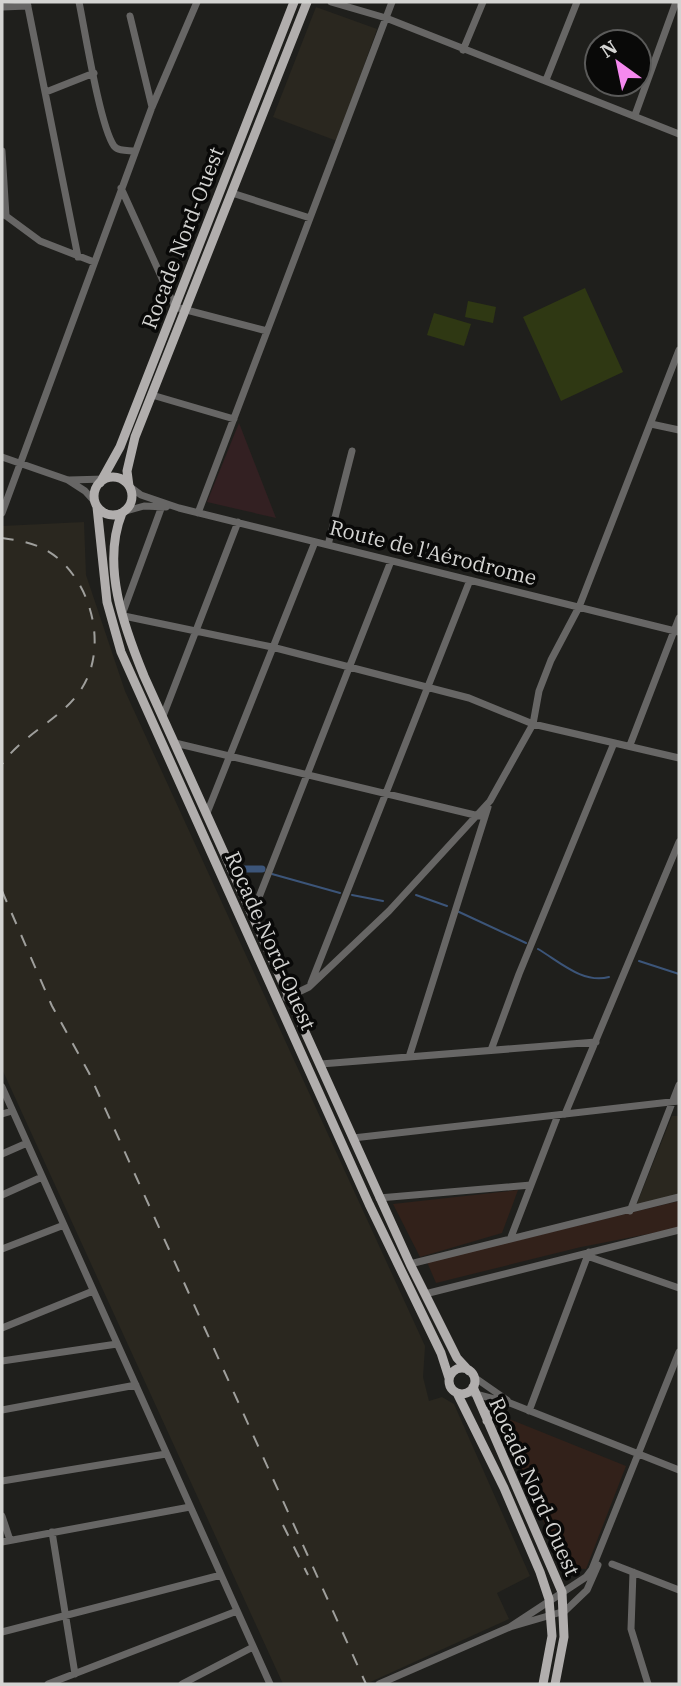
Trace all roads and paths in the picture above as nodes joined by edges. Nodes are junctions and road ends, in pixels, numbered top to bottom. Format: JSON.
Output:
{"nodes":[{"id":1,"x":79,"y":2,"type":"edge"},
{"id":2,"x":197,"y":2,"type":"edge"},
{"id":3,"x":294,"y":2,"type":"edge"},
{"id":4,"x":307,"y":2,"type":"edge"},
{"id":5,"x":331,"y":2,"type":"edge"},
{"id":6,"x":392,"y":2,"type":"edge"},
{"id":7,"x":483,"y":2,"type":"edge"},
{"id":8,"x":577,"y":2,"type":"edge"},
{"id":9,"x":676,"y":2,"type":"edge"},
{"id":10,"x":28,"y":4,"type":"edge"},
{"id":11,"x":2,"y":7,"type":"edge"},
{"id":12,"x":131,"y":16,"type":"dead end"},
{"id":13,"x":386,"y":18,"type":"junction"},
{"id":14,"x":463,"y":50,"type":"junction"},
{"id":15,"x":94,"y":73,"type":"junction"},
{"id":16,"x":546,"y":80,"type":"junction"},
{"id":17,"x":47,"y":92,"type":"junction"},
{"id":18,"x":152,"y":107,"type":"junction"},
{"id":19,"x":635,"y":115,"type":"junction"},
{"id":20,"x":679,"y":134,"type":"edge"},
{"id":21,"x":2,"y":151,"type":"edge"},
{"id":22,"x":135,"y":151,"type":"junction"},
{"id":23,"x":121,"y":188,"type":"junction"},
{"id":24,"x":232,"y":193,"type":"junction"},
{"id":25,"x":4,"y":215,"type":"edge"},
{"id":26,"x":310,"y":218,"type":"junction"},
{"id":27,"x":78,"y":257,"type":"junction"},
{"id":28,"x":94,"y":262,"type":"junction"},
{"id":29,"x":175,"y":307,"type":"junction"},
{"id":30,"x":187,"y":310,"type":"junction"},
{"id":31,"x":267,"y":331,"type":"junction"},
{"id":32,"x":679,"y":350,"type":"edge"},
{"id":33,"x":152,"y":396,"type":"junction"},
{"id":34,"x":234,"y":419,"type":"junction"},
{"id":35,"x":651,"y":425,"type":"junction"},
{"id":36,"x":679,"y":430,"type":"edge"},
{"id":37,"x":352,"y":451,"type":"dead end"},
{"id":38,"x":2,"y":457,"type":"edge"},
{"id":39,"x":20,"y":466,"type":"junction"},
{"id":40,"x":68,"y":480,"type":"junction"},
{"id":41,"x":103,"y":481,"type":"junction"},
{"id":42,"x":129,"y":486,"type":"junction"},
{"id":43,"x":96,"y":504,"type":"junction"},
{"id":44,"x":162,"y":506,"type":"junction"},
{"id":45,"x":179,"y":508,"type":"junction"},
{"id":46,"x":124,"y":512,"type":"junction"},
{"id":47,"x":198,"y":513,"type":"junction"},
{"id":48,"x":11,"y":514,"type":"dead end"},
{"id":49,"x":2,"y":516,"type":"edge"},
{"id":50,"x":238,"y":523,"type":"junction"},
{"id":51,"x":315,"y":541,"type":"junction"},
{"id":52,"x":328,"y":545,"type":"junction"},
{"id":53,"x":391,"y":561,"type":"junction"},
{"id":54,"x":470,"y":580,"type":"junction"},
{"id":55,"x":579,"y":607,"type":"junction"},
{"id":56,"x":123,"y":614,"type":"junction"},
{"id":57,"x":679,"y":618,"type":"edge"},
{"id":58,"x":196,"y":629,"type":"junction"},
{"id":59,"x":677,"y":632,"type":"edge"},
{"id":60,"x":272,"y":647,"type":"junction"},
{"id":61,"x":348,"y":669,"type":"junction"},
{"id":62,"x":427,"y":687,"type":"junction"},
{"id":63,"x":163,"y":716,"type":"junction"},
{"id":64,"x":533,"y":724,"type":"junction"},
{"id":65,"x":175,"y":743,"type":"junction"},
{"id":66,"x":614,"y":743,"type":"junction"},
{"id":67,"x":630,"y":745,"type":"junction"},
{"id":68,"x":229,"y":756,"type":"junction"},
{"id":69,"x":679,"y":758,"type":"edge"},
{"id":70,"x":307,"y":776,"type":"junction"},
{"id":71,"x":385,"y":795,"type":"junction"},
{"id":72,"x":490,"y":801,"type":"junction"},
{"id":73,"x":207,"y":814,"type":"junction"},
{"id":74,"x":479,"y":816,"type":"junction"},
{"id":75,"x":679,"y":842,"type":"edge"},
{"id":76,"x":252,"y":915,"type":"junction"},
{"id":77,"x":309,"y":987,"type":"junction"},
{"id":78,"x":289,"y":997,"type":"junction"},
{"id":79,"x":279,"y":1002,"type":"junction"},
{"id":80,"x":596,"y":1042,"type":"junction"},
{"id":81,"x":491,"y":1050,"type":"junction"},
{"id":82,"x":409,"y":1057,"type":"junction"},
{"id":83,"x":321,"y":1064,"type":"junction"},
{"id":84,"x":679,"y":1085,"type":"edge"},
{"id":85,"x":2,"y":1087,"type":"edge"},
{"id":86,"x":676,"y":1101,"type":"edge"},
{"id":87,"x":12,"y":1111,"type":"junction"},
{"id":88,"x":2,"y":1114,"type":"edge"},
{"id":89,"x":561,"y":1114,"type":"junction"},
{"id":90,"x":353,"y":1138,"type":"junction"},
{"id":91,"x":27,"y":1143,"type":"junction"},
{"id":92,"x":2,"y":1154,"type":"edge"},
{"id":93,"x":42,"y":1177,"type":"junction"},
{"id":94,"x":531,"y":1185,"type":"junction"},
{"id":95,"x":2,"y":1195,"type":"edge"},
{"id":96,"x":679,"y":1197,"type":"edge"},
{"id":97,"x":379,"y":1198,"type":"junction"},
{"id":98,"x":630,"y":1211,"type":"junction"},
{"id":99,"x":64,"y":1225,"type":"junction"},
{"id":100,"x":679,"y":1230,"type":"edge"},
{"id":101,"x":510,"y":1237,"type":"junction"},
{"id":102,"x":2,"y":1249,"type":"edge"},
{"id":103,"x":588,"y":1254,"type":"junction"},
{"id":104,"x":410,"y":1264,"type":"junction"},
{"id":105,"x":679,"y":1288,"type":"edge"},
{"id":106,"x":93,"y":1291,"type":"junction"},
{"id":107,"x":425,"y":1294,"type":"junction"},
{"id":108,"x":2,"y":1328,"type":"edge"},
{"id":109,"x":117,"y":1344,"type":"junction"},
{"id":110,"x":679,"y":1352,"type":"edge"},
{"id":111,"x":2,"y":1361,"type":"edge"},
{"id":112,"x":676,"y":1371,"type":"edge"},
{"id":113,"x":449,"y":1378,"type":"junction"},
{"id":114,"x":471,"y":1384,"type":"junction"},
{"id":115,"x":136,"y":1385,"type":"junction"},
{"id":116,"x":457,"y":1393,"type":"junction"},
{"id":117,"x":507,"y":1402,"type":"junction"},
{"id":118,"x":2,"y":1410,"type":"edge"},
{"id":119,"x":530,"y":1411,"type":"junction"},
{"id":120,"x":488,"y":1426,"type":"junction"},
{"id":121,"x":166,"y":1454,"type":"junction"},
{"id":122,"x":639,"y":1455,"type":"junction"},
{"id":123,"x":679,"y":1470,"type":"edge"},
{"id":124,"x":2,"y":1481,"type":"edge"},
{"id":125,"x":190,"y":1507,"type":"junction"},
{"id":126,"x":2,"y":1516,"type":"edge"},
{"id":127,"x":52,"y":1532,"type":"junction"},
{"id":128,"x":6,"y":1541,"type":"edge"},
{"id":129,"x":599,"y":1557,"type":"junction"},
{"id":130,"x":612,"y":1564,"type":"dead end"},
{"id":131,"x":633,"y":1572,"type":"junction"},
{"id":132,"x":221,"y":1575,"type":"junction"},
{"id":133,"x":543,"y":1581,"type":"junction"},
{"id":134,"x":679,"y":1590,"type":"edge"},
{"id":135,"x":562,"y":1592,"type":"junction"},
{"id":136,"x":549,"y":1599,"type":"junction"},
{"id":137,"x":538,"y":1605,"type":"junction"},
{"id":138,"x":237,"y":1611,"type":"junction"},
{"id":139,"x":565,"y":1611,"type":"junction"},
{"id":140,"x":65,"y":1615,"type":"junction"},
{"id":141,"x":552,"y":1615,"type":"junction"},
{"id":142,"x":510,"y":1627,"type":"junction"},
{"id":143,"x":2,"y":1632,"type":"edge"},
{"id":144,"x":253,"y":1647,"type":"junction"},
{"id":145,"x":75,"y":1674,"type":"junction"},
{"id":146,"x":48,"y":1684,"type":"edge"},
{"id":147,"x":184,"y":1684,"type":"edge"},
{"id":148,"x":270,"y":1684,"type":"edge"},
{"id":149,"x":382,"y":1684,"type":"edge"},
{"id":150,"x":543,"y":1684,"type":"edge"},
{"id":151,"x":555,"y":1684,"type":"edge"},
{"id":152,"x":648,"y":1684,"type":"edge"}],
"edges":[{"from":1,"to":15,"type":"street"},
{"from":2,"to":18,"type":"street"},
{"from":3,"to":29,"type":"main road","name":"Rocade Nord-Ouest"},
{"from":4,"to":24,"type":"main road","name":"Rocade Nord-Ouest"},
{"from":5,"to":13,"type":"street"},
{"from":6,"to":13,"type":"street"},
{"from":7,"to":14,"type":"street"},
{"from":8,"to":16,"type":"street"},
{"from":9,"to":19,"type":"street"},
{"from":10,"to":11,"type":"street"},
{"from":10,"to":17,"type":"street"},
{"from":12,"to":18,"type":"street"},
{"from":13,"to":14,"type":"street"},
{"from":13,"to":26,"type":"street"},
{"from":14,"to":16,"type":"street"},
{"from":15,"to":17,"type":"street"},
{"from":15,"to":22,"type":"street"},
{"from":16,"to":19,"type":"street"},
{"from":17,"to":27,"type":"street"},
{"from":18,"to":22,"type":"street"},
{"from":19,"to":20,"type":"street"},
{"from":21,"to":25,"type":"street"},
{"from":22,"to":23,"type":"street"},
{"from":23,"to":28,"type":"street"},
{"from":23,"to":29,"type":"street"},
{"from":24,"to":26,"type":"street"},
{"from":24,"to":30,"type":"main road","name":"Rocade Nord-Ouest"},
{"from":25,"to":27,"type":"street"},
{"from":26,"to":31,"type":"street"},
{"from":27,"to":28,"type":"street"},
{"from":28,"to":39,"type":"street"},
{"from":29,"to":30,"type":"street"},
{"from":29,"to":41,"type":"main road","name":"Rocade Nord-Ouest"},
{"from":30,"to":31,"type":"street"},
{"from":30,"to":33,"type":"main road","name":"Rocade Nord-Ouest"},
{"from":31,"to":34,"type":"street"},
{"from":32,"to":35,"type":"street"},
{"from":33,"to":34,"type":"street"},
{"from":33,"to":42,"type":"main road","name":"Rocade Nord-Ouest"},
{"from":34,"to":47,"type":"street"},
{"from":35,"to":36,"type":"street"},
{"from":35,"to":55,"type":"street"},
{"from":37,"to":52,"type":"street"},
{"from":38,"to":39,"type":"street"},
{"from":39,"to":40,"type":"street"},
{"from":39,"to":49,"type":"street"},
{"from":40,"to":41,"type":"street"},
{"from":40,"to":43,"type":"street"},
{"from":41,"to":42,"type":"main road"},
{"from":41,"to":43,"type":"main road"},
{"from":42,"to":45,"type":"street","name":"Route de l'Aérodrome"},
{"from":42,"to":46,"type":"main road"},
{"from":43,"to":46,"type":"main road"},
{"from":43,"to":79,"type":"main road","name":"Rocade Nord-Ouest"},
{"from":44,"to":45,"type":"street","name":"Route de l'Aérodrome"},
{"from":44,"to":46,"type":"street","name":"Route de l'Aérodrome"},
{"from":44,"to":56,"type":"street"},
{"from":45,"to":47,"type":"street","name":"Route de l'Aérodrome"},
{"from":46,"to":56,"type":"main road","name":"Rocade Nord-Ouest"},
{"from":47,"to":50,"type":"street","name":"Route de l'Aérodrome"},
{"from":48,"to":49,"type":"street"},
{"from":50,"to":51,"type":"street","name":"Route de l'Aérodrome"},
{"from":50,"to":58,"type":"street"},
{"from":51,"to":52,"type":"street","name":"Route de l'Aérodrome"},
{"from":51,"to":60,"type":"street"},
{"from":52,"to":53,"type":"street","name":"Route de l'Aérodrome"},
{"from":53,"to":54,"type":"street","name":"Route de l'Aérodrome"},
{"from":53,"to":61,"type":"street"},
{"from":54,"to":55,"type":"street","name":"Route de l'Aérodrome"},
{"from":54,"to":62,"type":"street"},
{"from":55,"to":59,"type":"street","name":"Route de l'Aérodrome"},
{"from":55,"to":64,"type":"street"},
{"from":56,"to":58,"type":"street"},
{"from":56,"to":63,"type":"main road","name":"Rocade Nord-Ouest"},
{"from":57,"to":59,"type":"street"},
{"from":58,"to":60,"type":"street"},
{"from":58,"to":63,"type":"street"},
{"from":59,"to":67,"type":"street"},
{"from":60,"to":61,"type":"street"},
{"from":60,"to":68,"type":"street"},
{"from":61,"to":62,"type":"street"},
{"from":61,"to":70,"type":"street"},
{"from":62,"to":64,"type":"street"},
{"from":62,"to":71,"type":"street"},
{"from":63,"to":65,"type":"main road","name":"Rocade Nord-Ouest"},
{"from":64,"to":66,"type":"street"},
{"from":64,"to":72,"type":"street"},
{"from":65,"to":68,"type":"street"},
{"from":65,"to":73,"type":"main road","name":"Rocade Nord-Ouest"},
{"from":66,"to":67,"type":"street"},
{"from":66,"to":81,"type":"street"},
{"from":67,"to":69,"type":"street"},
{"from":68,"to":70,"type":"street"},
{"from":68,"to":73,"type":"street"},
{"from":70,"to":71,"type":"street"},
{"from":70,"to":76,"type":"street"},
{"from":71,"to":74,"type":"street"},
{"from":71,"to":77,"type":"street"},
{"from":72,"to":74,"type":"street"},
{"from":72,"to":82,"type":"street"},
{"from":73,"to":76,"type":"main road","name":"Rocade Nord-Ouest"},
{"from":74,"to":77,"type":"street"},
{"from":75,"to":80,"type":"street"},
{"from":76,"to":78,"type":"main road","name":"Rocade Nord-Ouest"},
{"from":77,"to":78,"type":"street"},
{"from":78,"to":79,"type":"street"},
{"from":78,"to":83,"type":"main road","name":"Rocade Nord-Ouest"},
{"from":79,"to":113,"type":"main road","name":"Rocade Nord-Ouest"},
{"from":80,"to":81,"type":"street"},
{"from":80,"to":89,"type":"street"},
{"from":81,"to":82,"type":"street"},
{"from":82,"to":83,"type":"street"},
{"from":83,"to":90,"type":"main road","name":"Rocade Nord-Ouest"},
{"from":84,"to":86,"type":"street"},
{"from":85,"to":87,"type":"street"},
{"from":86,"to":89,"type":"street"},
{"from":86,"to":98,"type":"street"},
{"from":87,"to":88,"type":"street"},
{"from":87,"to":91,"type":"street"},
{"from":89,"to":90,"type":"street"},
{"from":89,"to":94,"type":"street"},
{"from":90,"to":97,"type":"main road","name":"Rocade Nord-Ouest"},
{"from":91,"to":92,"type":"street"},
{"from":91,"to":93,"type":"street"},
{"from":93,"to":95,"type":"street"},
{"from":93,"to":99,"type":"street"},
{"from":94,"to":97,"type":"street"},
{"from":94,"to":101,"type":"street"},
{"from":96,"to":98,"type":"street"},
{"from":97,"to":104,"type":"main road","name":"Rocade Nord-Ouest"},
{"from":98,"to":101,"type":"street"},
{"from":99,"to":102,"type":"street"},
{"from":99,"to":106,"type":"street"},
{"from":100,"to":103,"type":"street"},
{"from":101,"to":104,"type":"street"},
{"from":103,"to":105,"type":"street"},
{"from":103,"to":107,"type":"street"},
{"from":103,"to":119,"type":"street"},
{"from":104,"to":107,"type":"main road","name":"Rocade Nord-Ouest"},
{"from":106,"to":108,"type":"street"},
{"from":106,"to":109,"type":"street"},
{"from":107,"to":114,"type":"main road","name":"Rocade Nord-Ouest"},
{"from":109,"to":111,"type":"street"},
{"from":109,"to":115,"type":"street"},
{"from":110,"to":112,"type":"street"},
{"from":112,"to":122,"type":"street"},
{"from":113,"to":114,"type":"main road"},
{"from":113,"to":116,"type":"main road","name":"Rocade Nord-Ouest"},
{"from":114,"to":116,"type":"main road"},
{"from":114,"to":117,"type":"street"},
{"from":114,"to":117,"type":"street"},
{"from":114,"to":120,"type":"main road","name":"Rocade Nord-Ouest"},
{"from":115,"to":118,"type":"street"},
{"from":115,"to":121,"type":"street"},
{"from":116,"to":133,"type":"main road","name":"Rocade Nord-Ouest"},
{"from":117,"to":119,"type":"street"},
{"from":117,"to":120,"type":"main road"},
{"from":119,"to":122,"type":"street"},
{"from":120,"to":135,"type":"main road","name":"Rocade Nord-Ouest"},
{"from":121,"to":124,"type":"street"},
{"from":121,"to":125,"type":"street"},
{"from":122,"to":123,"type":"street"},
{"from":122,"to":129,"type":"street"},
{"from":125,"to":127,"type":"street"},
{"from":125,"to":132,"type":"street"},
{"from":126,"to":128,"type":"street"},
{"from":127,"to":128,"type":"street"},
{"from":127,"to":140,"type":"street"},
{"from":129,"to":135,"type":"street"},
{"from":129,"to":139,"type":"street"},
{"from":130,"to":131,"type":"street"},
{"from":131,"to":134,"type":"street"},
{"from":131,"to":152,"type":"street"},
{"from":132,"to":138,"type":"street"},
{"from":132,"to":140,"type":"street"},
{"from":133,"to":136,"type":"main road","name":"Rocade Nord-Ouest"},
{"from":133,"to":137,"type":"street"},
{"from":135,"to":136,"type":"street"},
{"from":135,"to":139,"type":"main road","name":"Rocade Nord-Ouest"},
{"from":136,"to":137,"type":"street"},
{"from":136,"to":141,"type":"main road","name":"Rocade Nord-Ouest"},
{"from":137,"to":142,"type":"street"},
{"from":138,"to":144,"type":"street"},
{"from":138,"to":145,"type":"street"},
{"from":139,"to":141,"type":"street"},
{"from":139,"to":151,"type":"main road","name":"Rocade Nord-Ouest"},
{"from":140,"to":143,"type":"street"},
{"from":140,"to":145,"type":"street"},
{"from":141,"to":142,"type":"street"},
{"from":141,"to":150,"type":"main road","name":"Rocade Nord-Ouest"},
{"from":142,"to":149,"type":"street"},
{"from":144,"to":147,"type":"street"},
{"from":144,"to":148,"type":"street"},
{"from":145,"to":146,"type":"street"}]}
